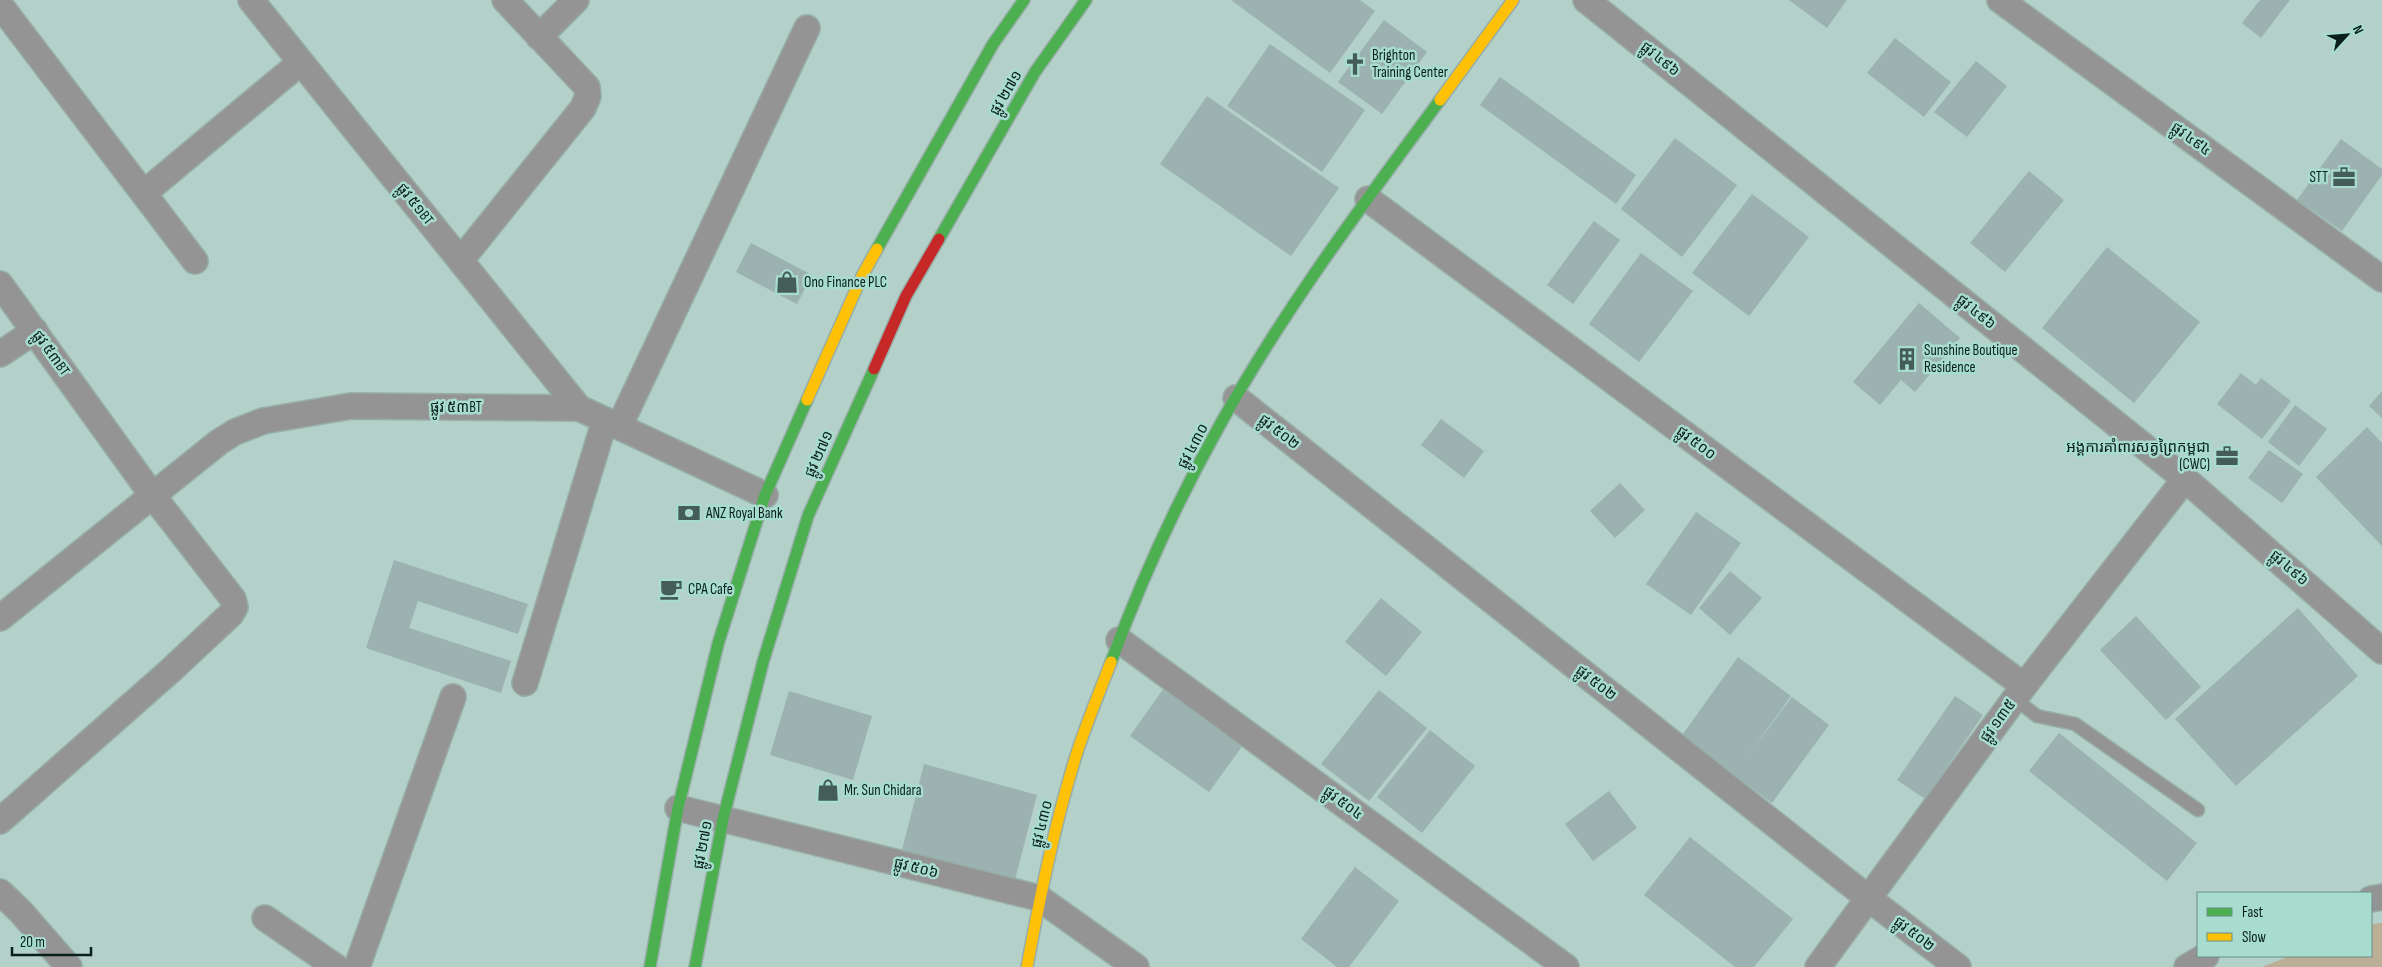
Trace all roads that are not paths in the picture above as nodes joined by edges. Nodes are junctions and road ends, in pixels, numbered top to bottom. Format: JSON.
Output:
{"nodes":[{"id":1,"x":251,"y":0,"type":"edge"},
{"id":2,"x":505,"y":0,"type":"edge"},
{"id":3,"x":576,"y":0,"type":"edge"},
{"id":4,"x":1024,"y":0,"type":"edge"},
{"id":5,"x":1086,"y":0,"type":"edge"},
{"id":6,"x":1513,"y":0,"type":"edge"},
{"id":7,"x":1586,"y":0,"type":"edge"},
{"id":8,"x":2000,"y":0,"type":"edge"},
{"id":9,"x":0,"y":5,"type":"edge"},
{"id":10,"x":807,"y":28,"type":"dead end"},
{"id":11,"x":539,"y":37,"type":"junction"},
{"id":12,"x":301,"y":62,"type":"junction"},
{"id":13,"x":144,"y":193,"type":"junction"},
{"id":14,"x":1368,"y":199,"type":"junction"},
{"id":15,"x":461,"y":260,"type":"junction"},
{"id":16,"x":195,"y":261,"type":"dead end"},
{"id":17,"x":2382,"y":279,"type":"edge"},
{"id":18,"x":0,"y":284,"type":"edge"},
{"id":19,"x":36,"y":331,"type":"junction"},
{"id":20,"x":0,"y":354,"type":"edge"},
{"id":21,"x":1236,"y":398,"type":"junction"},
{"id":22,"x":579,"y":408,"type":"junction"},
{"id":23,"x":612,"y":424,"type":"junction"},
{"id":24,"x":2185,"y":479,"type":"junction"},
{"id":25,"x":765,"y":495,"type":"junction"},
{"id":26,"x":153,"y":496,"type":"junction"},
{"id":27,"x":0,"y":618,"type":"edge"},
{"id":28,"x":1119,"y":640,"type":"junction"},
{"id":29,"x":2382,"y":651,"type":"edge"},
{"id":30,"x":525,"y":683,"type":"dead end"},
{"id":31,"x":2019,"y":692,"type":"junction"},
{"id":32,"x":453,"y":697,"type":"dead end"},
{"id":33,"x":678,"y":808,"type":"junction"},
{"id":34,"x":2198,"y":810,"type":"dead end"},
{"id":35,"x":723,"y":819,"type":"junction"},
{"id":36,"x":0,"y":820,"type":"edge"},
{"id":37,"x":0,"y":892,"type":"edge"},
{"id":38,"x":1039,"y":898,"type":"junction"},
{"id":39,"x":1868,"y":898,"type":"junction"},
{"id":40,"x":265,"y":918,"type":"dead end"},
{"id":41,"x":2204,"y":957,"type":"edge"},
{"id":42,"x":69,"y":967,"type":"edge"},
{"id":43,"x":336,"y":967,"type":"edge"},
{"id":44,"x":357,"y":967,"type":"edge"},
{"id":45,"x":650,"y":967,"type":"edge"},
{"id":46,"x":695,"y":967,"type":"edge"},
{"id":47,"x":1027,"y":967,"type":"edge"},
{"id":48,"x":1136,"y":967,"type":"edge"},
{"id":49,"x":1566,"y":967,"type":"edge"},
{"id":50,"x":1818,"y":967,"type":"edge"},
{"id":51,"x":1958,"y":967,"type":"edge"},
{"id":52,"x":2187,"y":967,"type":"edge"}],
"edges":[{"from":1,"to":12,"type":"street","name":"ផ្លូវ ៥១BT"},
{"from":2,"to":11,"type":"street"},
{"from":3,"to":11,"type":"street"},
{"from":4,"to":25,"type":"main road","name":"ផ្លូវ ២៧១"},
{"from":5,"to":35,"type":"main road","name":"ផ្លូវ ២៧១"},
{"from":6,"to":14,"type":"main road","name":"ផ្លូវ ៤៣០"},
{"from":7,"to":24,"type":"street","name":"ផ្លូវ ៤៩៦"},
{"from":8,"to":17,"type":"street","name":"ផ្លូវ ៤៩៤"},
{"from":9,"to":13,"type":"street"},
{"from":10,"to":23,"type":"street"},
{"from":11,"to":15,"type":"street"},
{"from":12,"to":13,"type":"street"},
{"from":12,"to":15,"type":"street","name":"ផ្លូវ ៥១BT"},
{"from":13,"to":16,"type":"street"},
{"from":14,"to":21,"type":"main road","name":"ផ្លូវ ៤៣០"},
{"from":14,"to":31,"type":"street","name":"ផ្លូវ ៥០០"},
{"from":15,"to":22,"type":"street","name":"ផ្លូវ ៥១BT"},
{"from":18,"to":19,"type":"street","name":"ផ្លូវ ៥៣BT"},
{"from":19,"to":20,"type":"street"},
{"from":19,"to":26,"type":"street","name":"ផ្លូវ ៥៣BT"},
{"from":21,"to":28,"type":"main road","name":"ផ្លូវ ៤៣០"},
{"from":21,"to":39,"type":"street","name":"ផ្លូវ ៥០២"},
{"from":22,"to":23,"type":"street","name":"ផ្លូវ ៥៣BT"},
{"from":22,"to":26,"type":"street","name":"ផ្លូវ ៥៣BT"},
{"from":23,"to":25,"type":"street","name":"ផ្លូវ ៥៣BT"},
{"from":23,"to":30,"type":"street"},
{"from":24,"to":29,"type":"street","name":"ផ្លូវ ៤៩៦"},
{"from":24,"to":31,"type":"street","name":"ផ្លូវ ១៣៥"},
{"from":25,"to":33,"type":"main road","name":"ផ្លូវ ២៧១"},
{"from":26,"to":27,"type":"street"},
{"from":26,"to":36,"type":"street","name":"ផ្លូវ ៥៣BT"},
{"from":28,"to":38,"type":"main road","name":"ផ្លូវ ៤៣០"},
{"from":28,"to":49,"type":"street","name":"ផ្លូវ ៥០៤"},
{"from":31,"to":34,"type":"lane"},
{"from":31,"to":39,"type":"street","name":"ផ្លូវ ១៣៥"},
{"from":32,"to":44,"type":"street"},
{"from":33,"to":35,"type":"street","name":"ផ្លូវ ៥០៦"},
{"from":33,"to":45,"type":"main road","name":"ផ្លូវ ២៧១"},
{"from":35,"to":38,"type":"street","name":"ផ្លូវ ៥០៦"},
{"from":35,"to":46,"type":"main road","name":"ផ្លូវ ២៧១"},
{"from":37,"to":42,"type":"street"},
{"from":38,"to":47,"type":"main road","name":"ផ្លូវ ៤៣០"},
{"from":38,"to":48,"type":"street","name":"ផ្លូវ ៥០៦"},
{"from":39,"to":50,"type":"street","name":"ផ្លូវ ១៣៥"},
{"from":39,"to":51,"type":"street","name":"ផ្លូវ ៥០២"},
{"from":40,"to":43,"type":"street"},
{"from":41,"to":52,"type":"street"}]}
